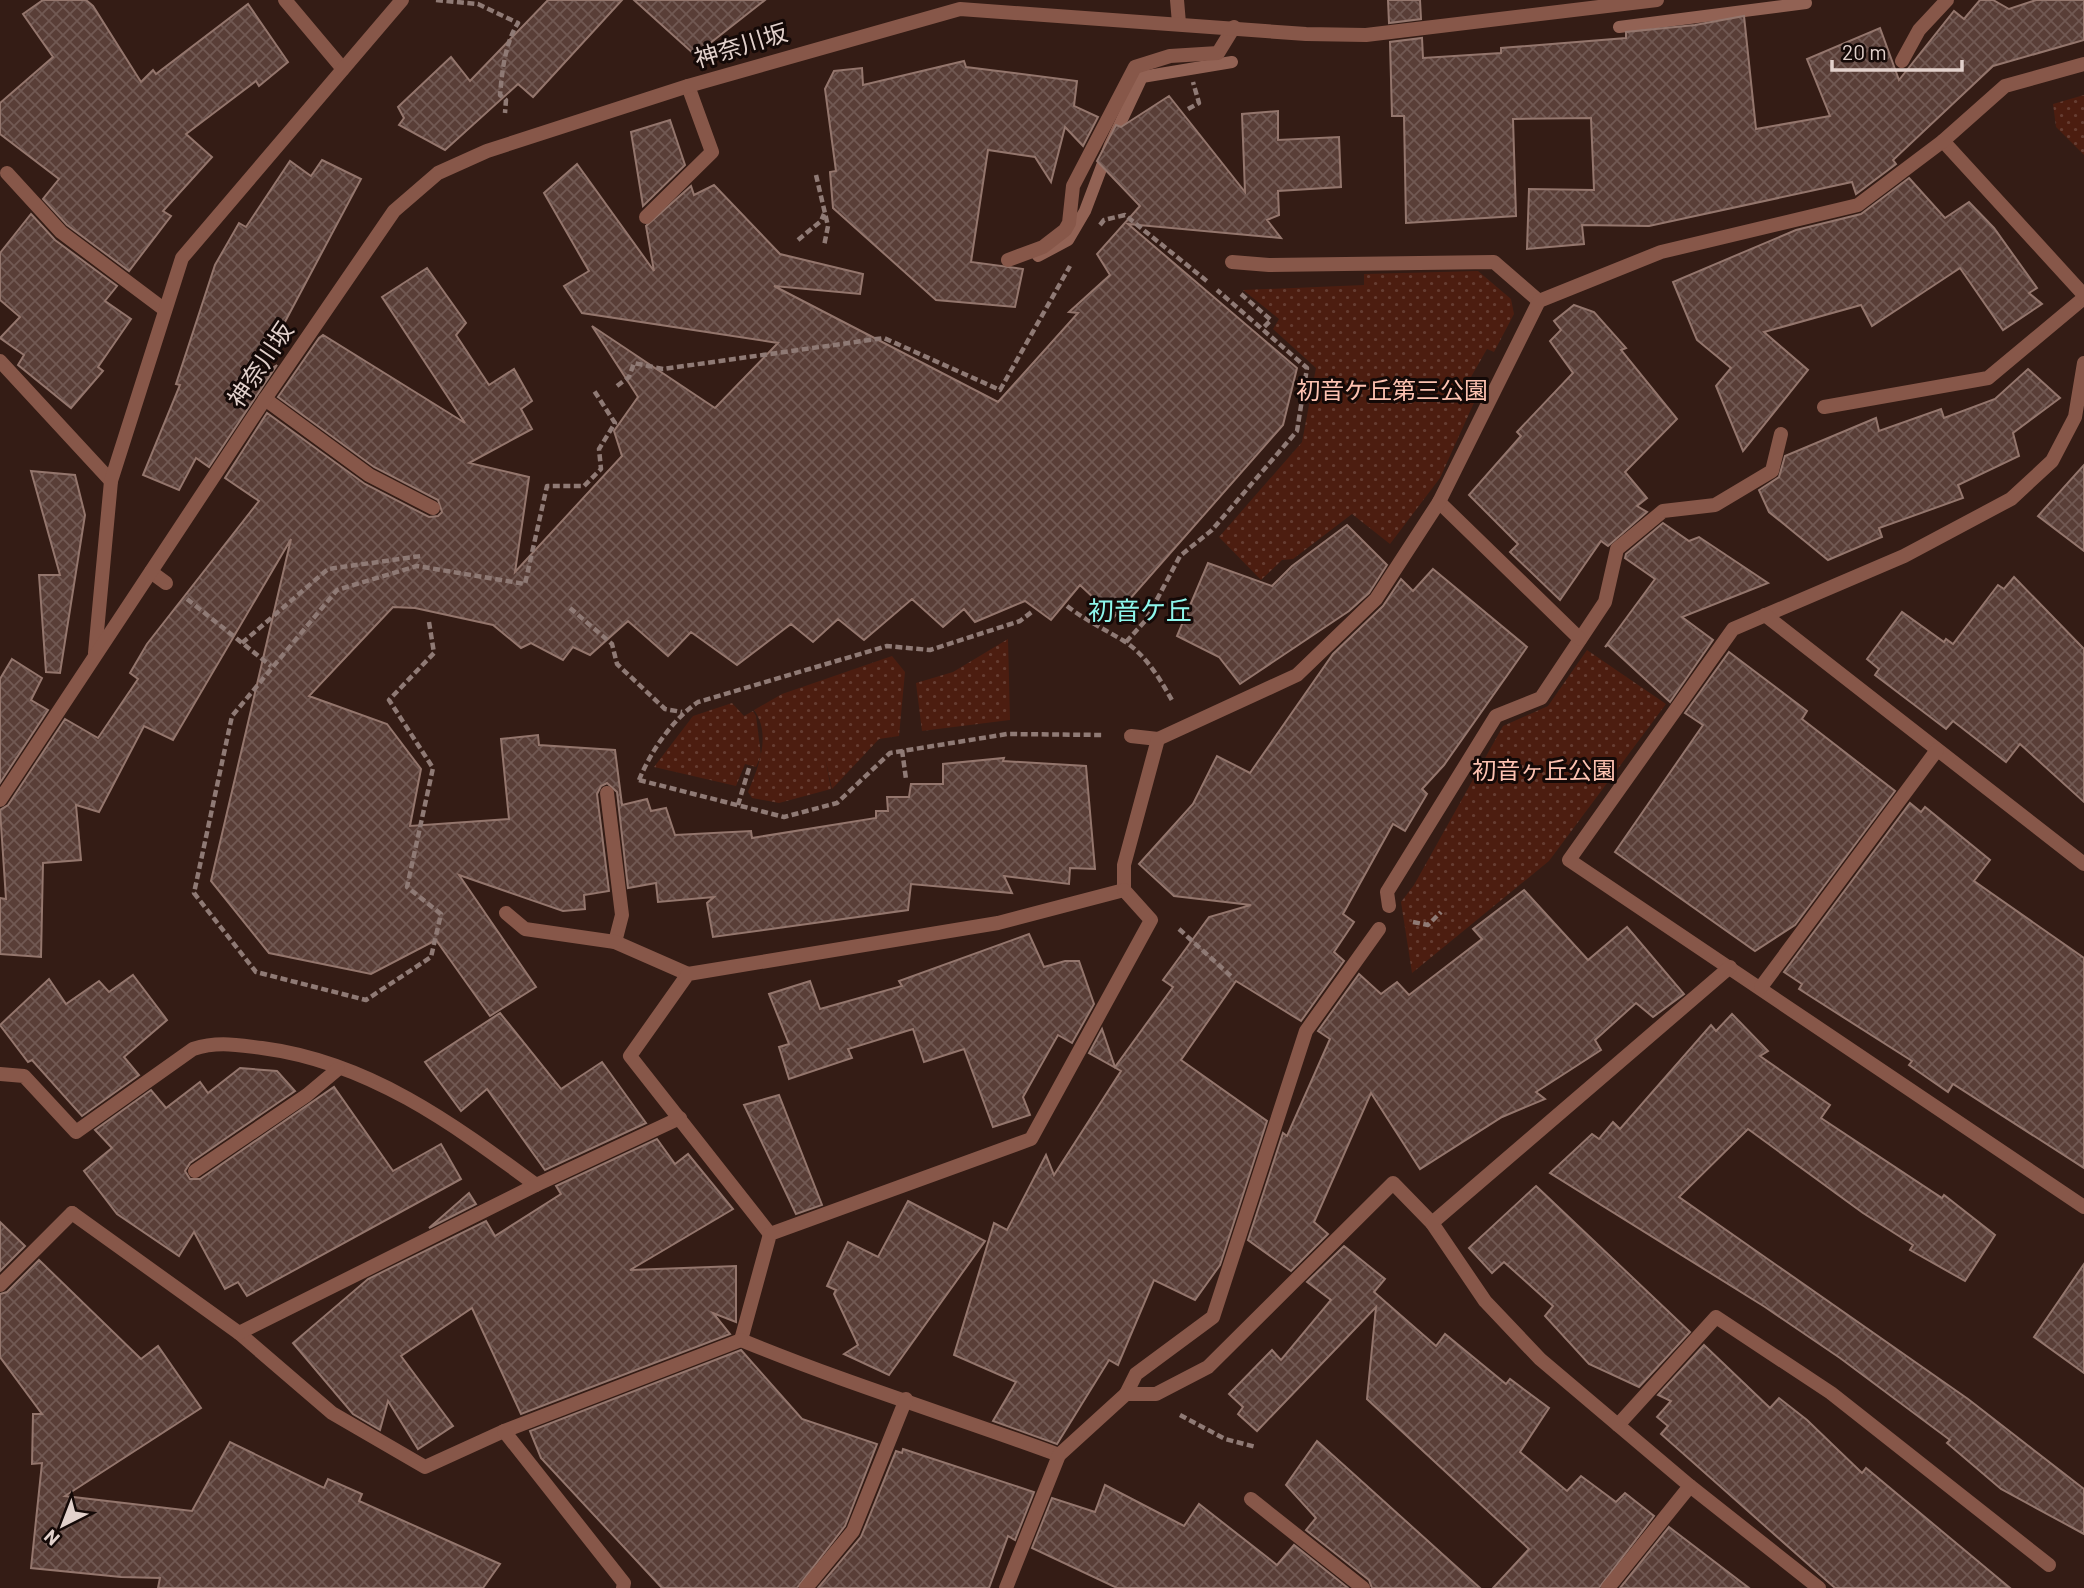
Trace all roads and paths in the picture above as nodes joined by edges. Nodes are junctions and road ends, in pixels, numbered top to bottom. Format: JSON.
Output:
{"nodes":[{"id":1,"x":285,"y":0,"type":"edge"},
{"id":2,"x":402,"y":0,"type":"edge"},
{"id":3,"x":436,"y":0,"type":"edge"},
{"id":4,"x":1177,"y":0,"type":"edge"},
{"id":5,"x":1657,"y":0,"type":"edge"},
{"id":6,"x":1947,"y":0,"type":"edge"},
{"id":7,"x":1603,"y":3,"type":"edge"},
{"id":8,"x":958,"y":4,"type":"edge"},
{"id":9,"x":1179,"y":23,"type":"junction"},
{"id":10,"x":1234,"y":27,"type":"junction"},
{"id":11,"x":1902,"y":61,"type":"dead end"},
{"id":12,"x":2084,"y":64,"type":"edge"},
{"id":13,"x":343,"y":69,"type":"junction"},
{"id":14,"x":688,"y":86,"type":"junction"},
{"id":15,"x":1199,"y":103,"type":"dead end"},
{"id":16,"x":1188,"y":109,"type":"dead end"},
{"id":17,"x":1943,"y":141,"type":"junction"},
{"id":18,"x":507,"y":145,"type":"junction"},
{"id":19,"x":7,"y":173,"type":"dead end"},
{"id":20,"x":816,"y":175,"type":"dead end"},
{"id":21,"x":825,"y":213,"type":"junction"},
{"id":22,"x":646,"y":217,"type":"dead end"},
{"id":23,"x":1104,"y":220,"type":"dead end"},
{"id":24,"x":798,"y":240,"type":"dead end"},
{"id":25,"x":824,"y":246,"type":"dead end"},
{"id":26,"x":1008,"y":260,"type":"dead end"},
{"id":27,"x":1232,"y":262,"type":"dead end"},
{"id":28,"x":1070,"y":266,"type":"dead end"},
{"id":29,"x":1235,"y":289,"type":"dead end"},
{"id":30,"x":2084,"y":296,"type":"edge"},
{"id":31,"x":1539,"y":301,"type":"junction"},
{"id":32,"x":165,"y":310,"type":"junction"},
{"id":33,"x":1262,"y":329,"type":"junction"},
{"id":34,"x":0,"y":361,"type":"edge"},
{"id":35,"x":2084,"y":363,"type":"edge"},
{"id":36,"x":617,"y":386,"type":"dead end"},
{"id":37,"x":593,"y":389,"type":"dead end"},
{"id":38,"x":265,"y":399,"type":"junction"},
{"id":39,"x":1824,"y":407,"type":"dead end"},
{"id":40,"x":1782,"y":434,"type":"dead end"},
{"id":41,"x":111,"y":481,"type":"junction"},
{"id":42,"x":1439,"y":502,"type":"junction"},
{"id":43,"x":433,"y":508,"type":"dead end"},
{"id":44,"x":421,"y":556,"type":"dead end"},
{"id":45,"x":151,"y":572,"type":"junction"},
{"id":46,"x":166,"y":583,"type":"dead end"},
{"id":47,"x":1067,"y":606,"type":"dead end"},
{"id":48,"x":197,"y":607,"type":"dead end"},
{"id":49,"x":570,"y":608,"type":"dead end"},
{"id":50,"x":1033,"y":611,"type":"dead end"},
{"id":51,"x":1765,"y":615,"type":"junction"},
{"id":52,"x":429,"y":622,"type":"dead end"},
{"id":53,"x":1580,"y":639,"type":"junction"},
{"id":54,"x":1126,"y":642,"type":"junction"},
{"id":55,"x":242,"y":643,"type":"junction"},
{"id":56,"x":95,"y":654,"type":"junction"},
{"id":57,"x":271,"y":666,"type":"junction"},
{"id":58,"x":683,"y":712,"type":"junction"},
{"id":59,"x":1186,"y":727,"type":"junction"},
{"id":60,"x":1131,"y":736,"type":"joint"},
{"id":61,"x":1158,"y":739,"type":"junction"},
{"id":62,"x":902,"y":750,"type":"junction"},
{"id":63,"x":1937,"y":750,"type":"junction"},
{"id":64,"x":750,"y":765,"type":"dead end"},
{"id":65,"x":906,"y":779,"type":"dead end"},
{"id":66,"x":607,"y":793,"type":"dead end"},
{"id":67,"x":0,"y":800,"type":"edge"},
{"id":68,"x":738,"y":805,"type":"junction"},
{"id":69,"x":2084,"y":864,"type":"edge"},
{"id":70,"x":1124,"y":890,"type":"junction"},
{"id":71,"x":1389,"y":906,"type":"dead end"},
{"id":72,"x":506,"y":913,"type":"dead end"},
{"id":73,"x":1151,"y":920,"type":"junction"},
{"id":74,"x":1379,"y":929,"type":"dead end"},
{"id":75,"x":615,"y":942,"type":"junction"},
{"id":76,"x":1730,"y":967,"type":"junction"},
{"id":77,"x":688,"y":974,"type":"junction"},
{"id":78,"x":1233,"y":978,"type":"dead end"},
{"id":79,"x":1761,"y":986,"type":"junction"},
{"id":80,"x":338,"y":1069,"type":"junction"},
{"id":81,"x":0,"y":1074,"type":"edge"},
{"id":82,"x":680,"y":1118,"type":"junction"},
{"id":83,"x":195,"y":1171,"type":"dead end"},
{"id":84,"x":536,"y":1185,"type":"junction"},
{"id":85,"x":2084,"y":1207,"type":"edge"},
{"id":86,"x":1432,"y":1223,"type":"junction"},
{"id":87,"x":770,"y":1234,"type":"junction"},
{"id":88,"x":0,"y":1285,"type":"edge"},
{"id":89,"x":239,"y":1333,"type":"junction"},
{"id":90,"x":741,"y":1339,"type":"junction"},
{"id":91,"x":1126,"y":1394,"type":"junction"},
{"id":92,"x":906,"y":1399,"type":"junction"},
{"id":93,"x":1179,"y":1414,"type":"dead end"},
{"id":94,"x":1618,"y":1426,"type":"junction"},
{"id":95,"x":504,"y":1431,"type":"junction"},
{"id":96,"x":1256,"y":1447,"type":"dead end"},
{"id":97,"x":1059,"y":1455,"type":"junction"},
{"id":98,"x":1690,"y":1486,"type":"junction"},
{"id":99,"x":1251,"y":1499,"type":"dead end"},
{"id":100,"x":2049,"y":1565,"type":"dead end"},
{"id":101,"x":623,"y":1588,"type":"edge"},
{"id":102,"x":806,"y":1588,"type":"edge"},
{"id":103,"x":1006,"y":1588,"type":"edge"},
{"id":104,"x":1363,"y":1588,"type":"edge"},
{"id":105,"x":1608,"y":1588,"type":"edge"},
{"id":106,"x":1819,"y":1588,"type":"edge"}],
"edges":[{"from":1,"to":13,"type":"street"},
{"from":2,"to":13,"type":"street"},
{"from":3,"to":18,"type":"path"},
{"from":4,"to":9,"type":"street"},
{"from":5,"to":7,"type":"street","name":"神奈川坂"},
{"from":6,"to":11,"type":"street"},
{"from":7,"to":10,"type":"street","name":"神奈川坂"},
{"from":8,"to":9,"type":"street","name":"神奈川坂"},
{"from":8,"to":14,"type":"street","name":"神奈川坂"},
{"from":9,"to":10,"type":"street","name":"神奈川坂"},
{"from":10,"to":26,"type":"street"},
{"from":12,"to":17,"type":"street"},
{"from":13,"to":32,"type":"street"},
{"from":14,"to":18,"type":"street","name":"神奈川坂"},
{"from":14,"to":22,"type":"street"},
{"from":15,"to":16,"type":"path"},
{"from":17,"to":30,"type":"street"},
{"from":17,"to":31,"type":"street"},
{"from":18,"to":38,"type":"street","name":"神奈川坂"},
{"from":19,"to":32,"type":"street"},
{"from":20,"to":21,"type":"path"},
{"from":21,"to":24,"type":"path"},
{"from":21,"to":25,"type":"path"},
{"from":23,"to":33,"type":"path"},
{"from":27,"to":31,"type":"street"},
{"from":28,"to":36,"type":"path"},
{"from":29,"to":33,"type":"path"},
{"from":30,"to":39,"type":"street"},
{"from":31,"to":42,"type":"street"},
{"from":32,"to":41,"type":"street"},
{"from":33,"to":54,"type":"path"},
{"from":34,"to":41,"type":"street"},
{"from":35,"to":51,"type":"street"},
{"from":37,"to":57,"type":"path"},
{"from":38,"to":43,"type":"street"},
{"from":38,"to":45,"type":"street","name":"神奈川坂"},
{"from":40,"to":53,"type":"street"},
{"from":41,"to":56,"type":"street"},
{"from":42,"to":53,"type":"street"},
{"from":42,"to":59,"type":"street"},
{"from":44,"to":55,"type":"path"},
{"from":45,"to":46,"type":"street"},
{"from":45,"to":56,"type":"street","name":"神奈川坂"},
{"from":47,"to":54,"type":"path"},
{"from":48,"to":55,"type":"path"},
{"from":49,"to":58,"type":"path"},
{"from":50,"to":58,"type":"path"},
{"from":51,"to":63,"type":"street"},
{"from":51,"to":76,"type":"street"},
{"from":52,"to":57,"type":"path"},
{"from":53,"to":71,"type":"street"},
{"from":54,"to":59,"type":"path"},
{"from":55,"to":57,"type":"path"},
{"from":56,"to":67,"type":"street","name":"神奈川坂"},
{"from":58,"to":68,"type":"path"},
{"from":59,"to":61,"type":"street"},
{"from":60,"to":61,"type":"street"},
{"from":60,"to":62,"type":"path"},
{"from":61,"to":70,"type":"street"},
{"from":62,"to":65,"type":"path"},
{"from":62,"to":68,"type":"path"},
{"from":63,"to":69,"type":"street"},
{"from":63,"to":79,"type":"street"},
{"from":64,"to":68,"type":"path"},
{"from":66,"to":75,"type":"street"},
{"from":70,"to":73,"type":"street"},
{"from":70,"to":77,"type":"street"},
{"from":72,"to":75,"type":"street"},
{"from":73,"to":78,"type":"path"},
{"from":73,"to":87,"type":"street"},
{"from":74,"to":91,"type":"street"},
{"from":75,"to":77,"type":"street"},
{"from":76,"to":79,"type":"street"},
{"from":76,"to":86,"type":"street"},
{"from":77,"to":82,"type":"street"},
{"from":79,"to":85,"type":"street"},
{"from":80,"to":81,"type":"street"},
{"from":80,"to":83,"type":"street"},
{"from":80,"to":84,"type":"street"},
{"from":82,"to":84,"type":"street"},
{"from":82,"to":87,"type":"street"},
{"from":84,"to":89,"type":"street"},
{"from":86,"to":91,"type":"street"},
{"from":86,"to":94,"type":"street"},
{"from":87,"to":90,"type":"street"},
{"from":88,"to":89,"type":"street"},
{"from":89,"to":95,"type":"street"},
{"from":90,"to":92,"type":"street"},
{"from":90,"to":95,"type":"street"},
{"from":91,"to":97,"type":"street"},
{"from":92,"to":97,"type":"street"},
{"from":92,"to":102,"type":"street"},
{"from":93,"to":96,"type":"path"},
{"from":94,"to":98,"type":"street"},
{"from":94,"to":100,"type":"street"},
{"from":95,"to":101,"type":"street"},
{"from":97,"to":103,"type":"street"},
{"from":98,"to":105,"type":"street"},
{"from":98,"to":106,"type":"street"},
{"from":99,"to":104,"type":"street"}]}
